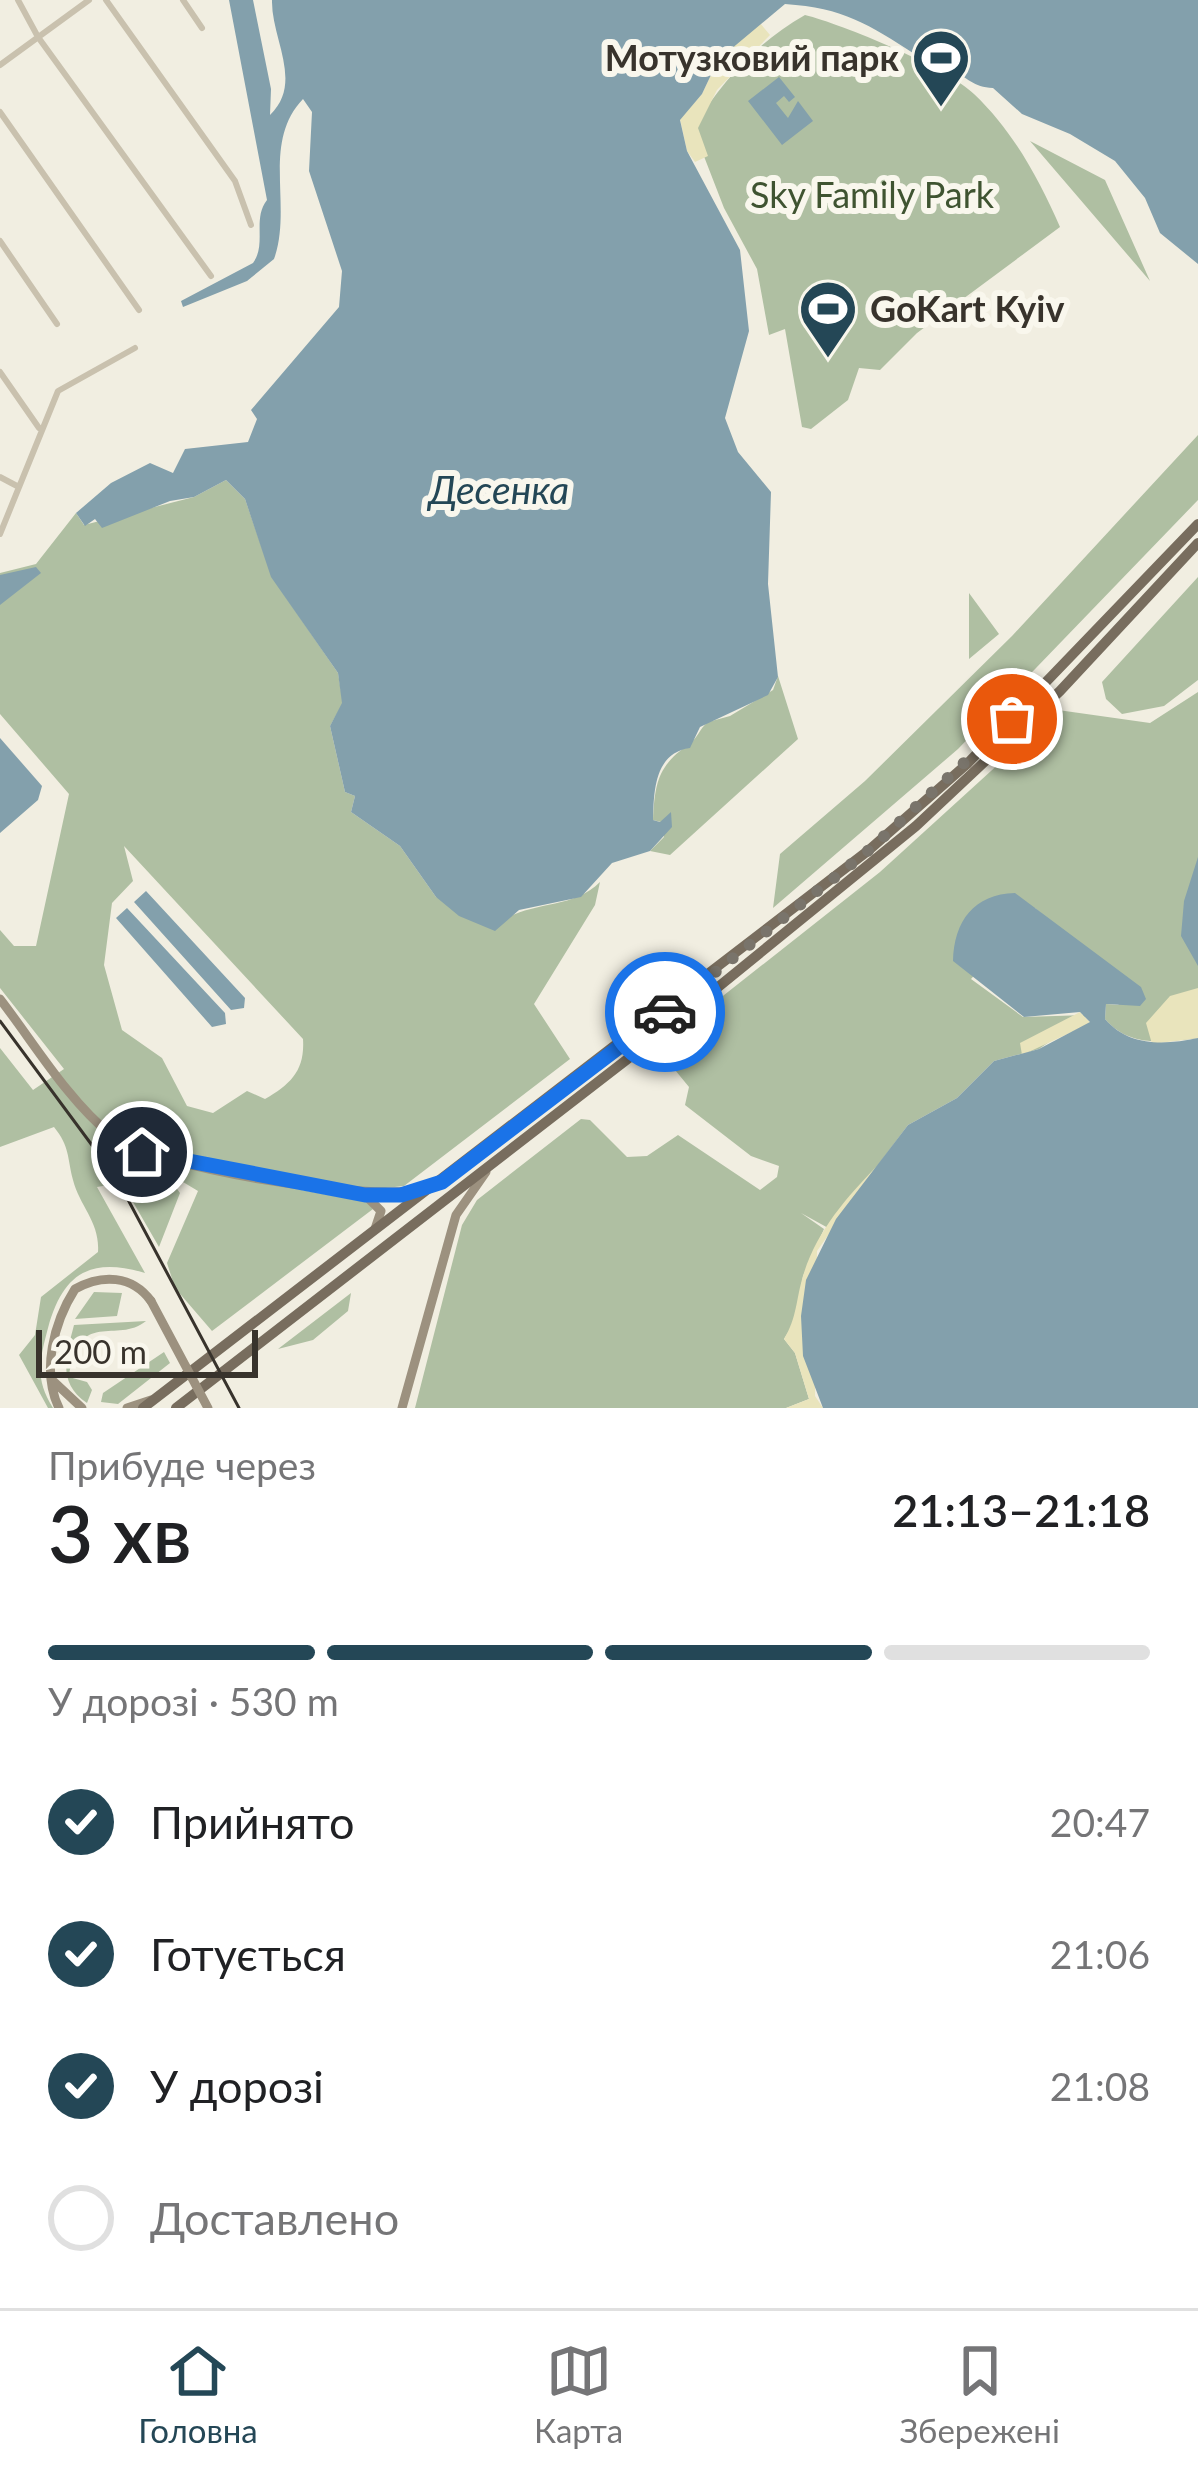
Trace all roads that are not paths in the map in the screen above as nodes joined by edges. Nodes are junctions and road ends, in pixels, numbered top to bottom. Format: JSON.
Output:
{"nodes":[{"id":1,"x":18,"y":0,"type":"edge"},
{"id":2,"x":89,"y":0,"type":"edge"},
{"id":3,"x":106,"y":0,"type":"edge"},
{"id":4,"x":182,"y":0,"type":"edge"},
{"id":5,"x":202,"y":28,"type":"dead end"},
{"id":6,"x":38,"y":37,"type":"junction"},
{"id":7,"x":0,"y":65,"type":"edge"},
{"id":8,"x":0,"y":112,"type":"edge"},
{"id":9,"x":251,"y":225,"type":"dead end"},
{"id":10,"x":0,"y":241,"type":"edge"},
{"id":11,"x":211,"y":276,"type":"dead end"},
{"id":12,"x":139,"y":310,"type":"dead end"},
{"id":13,"x":57,"y":324,"type":"dead end"},
{"id":14,"x":135,"y":348,"type":"dead end"},
{"id":15,"x":0,"y":372,"type":"edge"},
{"id":16,"x":40,"y":428,"type":"junction"},
{"id":17,"x":0,"y":477,"type":"edge"},
{"id":18,"x":16,"y":486,"type":"junction"},
{"id":19,"x":1198,"y":524,"type":"edge"},
{"id":20,"x":0,"y":533,"type":"edge"},
{"id":21,"x":1198,"y":543,"type":"edge"},
{"id":22,"x":0,"y":999,"type":"edge"},
{"id":23,"x":497,"y":1160,"type":"junction"},
{"id":24,"x":442,"y":1182,"type":"junction"},
{"id":25,"x":365,"y":1195,"type":"junction"},
{"id":26,"x":371,"y":1236,"type":"junction"},
{"id":27,"x":51,"y":1379,"type":"junction"},
{"id":28,"x":156,"y":1398,"type":"junction"},
{"id":29,"x":59,"y":1408,"type":"edge"},
{"id":30,"x":82,"y":1408,"type":"edge"},
{"id":31,"x":127,"y":1408,"type":"edge"},
{"id":32,"x":143,"y":1408,"type":"edge"},
{"id":33,"x":176,"y":1408,"type":"edge"},
{"id":34,"x":208,"y":1408,"type":"edge"},
{"id":35,"x":402,"y":1408,"type":"edge"}],
"edges":[{"from":1,"to":6,"type":"street"},
{"from":2,"to":6,"type":"street"},
{"from":3,"to":9,"type":"street"},
{"from":4,"to":5,"type":"street"},
{"from":6,"to":7,"type":"street"},
{"from":6,"to":11,"type":"street"},
{"from":8,"to":12,"type":"street"},
{"from":10,"to":13,"type":"street"},
{"from":14,"to":16,"type":"street"},
{"from":15,"to":16,"type":"street"},
{"from":16,"to":18,"type":"street"},
{"from":17,"to":18,"type":"street"},
{"from":18,"to":20,"type":"street"},
{"from":19,"to":24,"type":"main road"},
{"from":21,"to":23,"type":"main road"},
{"from":22,"to":25,"type":"main road"},
{"from":23,"to":33,"type":"main road"},
{"from":23,"to":35,"type":"main road"},
{"from":24,"to":25,"type":"main road"},
{"from":24,"to":26,"type":"main road"},
{"from":25,"to":26,"type":"main road"},
{"from":26,"to":28,"type":"main road"},
{"from":27,"to":29,"type":"main road"},
{"from":27,"to":30,"type":"main road"},
{"from":27,"to":34,"type":"main road","bridge":true},
{"from":28,"to":31,"type":"main road"},
{"from":28,"to":32,"type":"main road"}]}
